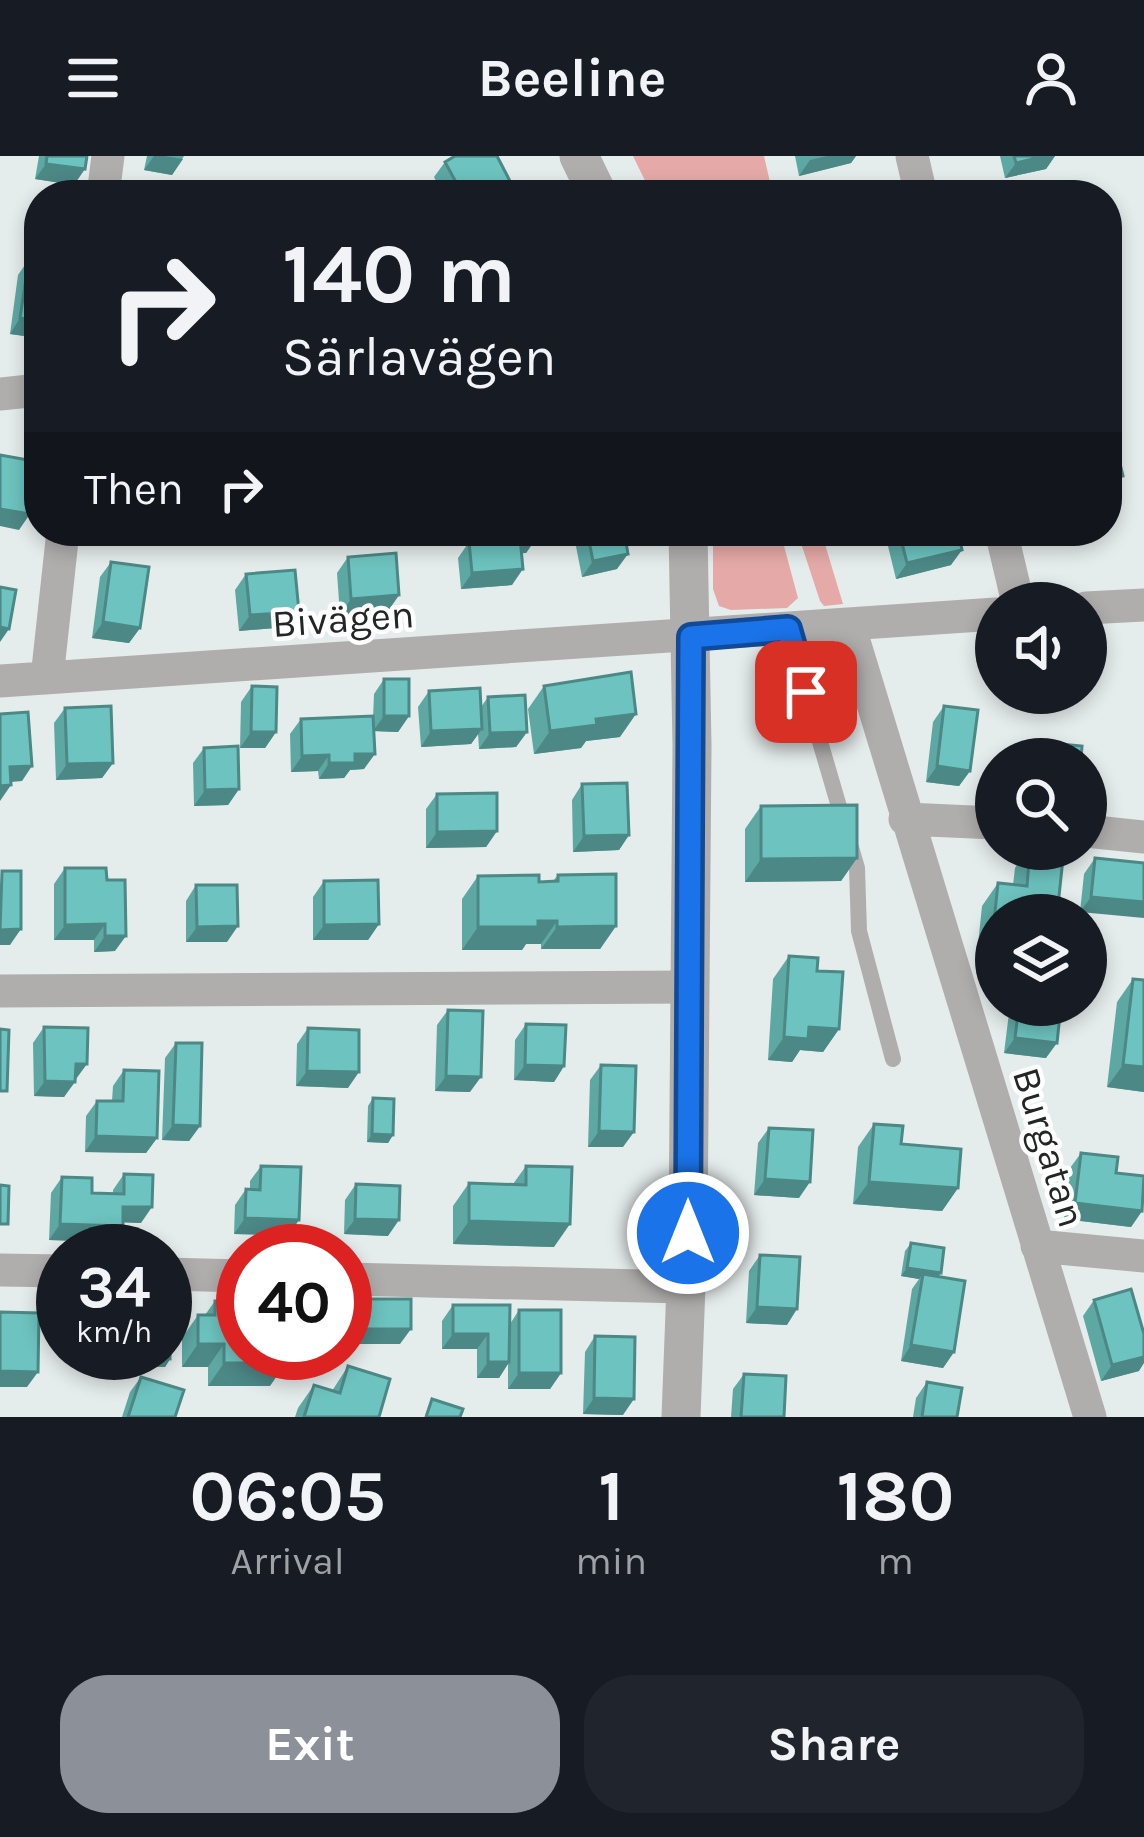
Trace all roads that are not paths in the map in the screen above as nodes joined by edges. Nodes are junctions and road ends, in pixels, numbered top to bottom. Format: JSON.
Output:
{"nodes":[{"id":1,"x":61,"y":546,"type":"edge"},
{"id":2,"x":688,"y":546,"type":"edge"},
{"id":3,"x":1005,"y":546,"type":"edge"},
{"id":4,"x":1013,"y":582,"type":"edge"},
{"id":5,"x":1144,"y":605,"type":"edge"},
{"id":6,"x":1107,"y":607,"type":"edge"},
{"id":7,"x":975,"y":616,"type":"edge"},
{"id":8,"x":848,"y":626,"type":"junction"},
{"id":9,"x":788,"y":629,"type":"junction"},
{"id":10,"x":691,"y":637,"type":"junction"},
{"id":11,"x":47,"y":678,"type":"junction"},
{"id":12,"x":0,"y":681,"type":"edge"},
{"id":13,"x":905,"y":819,"type":"junction"},
{"id":14,"x":975,"y":822,"type":"edge"},
{"id":15,"x":1107,"y":833,"type":"edge"},
{"id":16,"x":1144,"y":837,"type":"edge"},
{"id":17,"x":690,"y":987,"type":"junction"},
{"id":18,"x":0,"y":991,"type":"edge"},
{"id":19,"x":893,"y":1059,"type":"dead end"},
{"id":20,"x":1037,"y":1246,"type":"junction"},
{"id":21,"x":1144,"y":1256,"type":"edge"},
{"id":22,"x":0,"y":1270,"type":"edge"},
{"id":23,"x":36,"y":1271,"type":"edge"},
{"id":24,"x":372,"y":1280,"type":"edge"},
{"id":25,"x":686,"y":1287,"type":"junction"},
{"id":26,"x":681,"y":1417,"type":"edge"},
{"id":27,"x":1090,"y":1417,"type":"edge"}],
"edges":[{"from":1,"to":11,"type":"street"},
{"from":2,"to":10,"type":"street"},
{"from":3,"to":4,"type":"street"},
{"from":5,"to":6,"type":"street"},
{"from":7,"to":8,"type":"street","name":"Bivägen"},
{"from":8,"to":9,"type":"street","name":"Bivägen"},
{"from":8,"to":13,"type":"street","name":"Burgatan"},
{"from":9,"to":10,"type":"street","name":"Bivägen"},
{"from":9,"to":19,"type":"lane"},
{"from":10,"to":11,"type":"street","name":"Bivägen"},
{"from":10,"to":17,"type":"street"},
{"from":11,"to":12,"type":"street","name":"Bivägen"},
{"from":13,"to":14,"type":"street"},
{"from":13,"to":20,"type":"street","name":"Burgatan"},
{"from":15,"to":16,"type":"street"},
{"from":17,"to":18,"type":"street"},
{"from":17,"to":25,"type":"street"},
{"from":20,"to":21,"type":"street"},
{"from":20,"to":27,"type":"street","name":"Burgatan"},
{"from":22,"to":23,"type":"street"},
{"from":24,"to":25,"type":"street"},
{"from":25,"to":26,"type":"street"}]}
